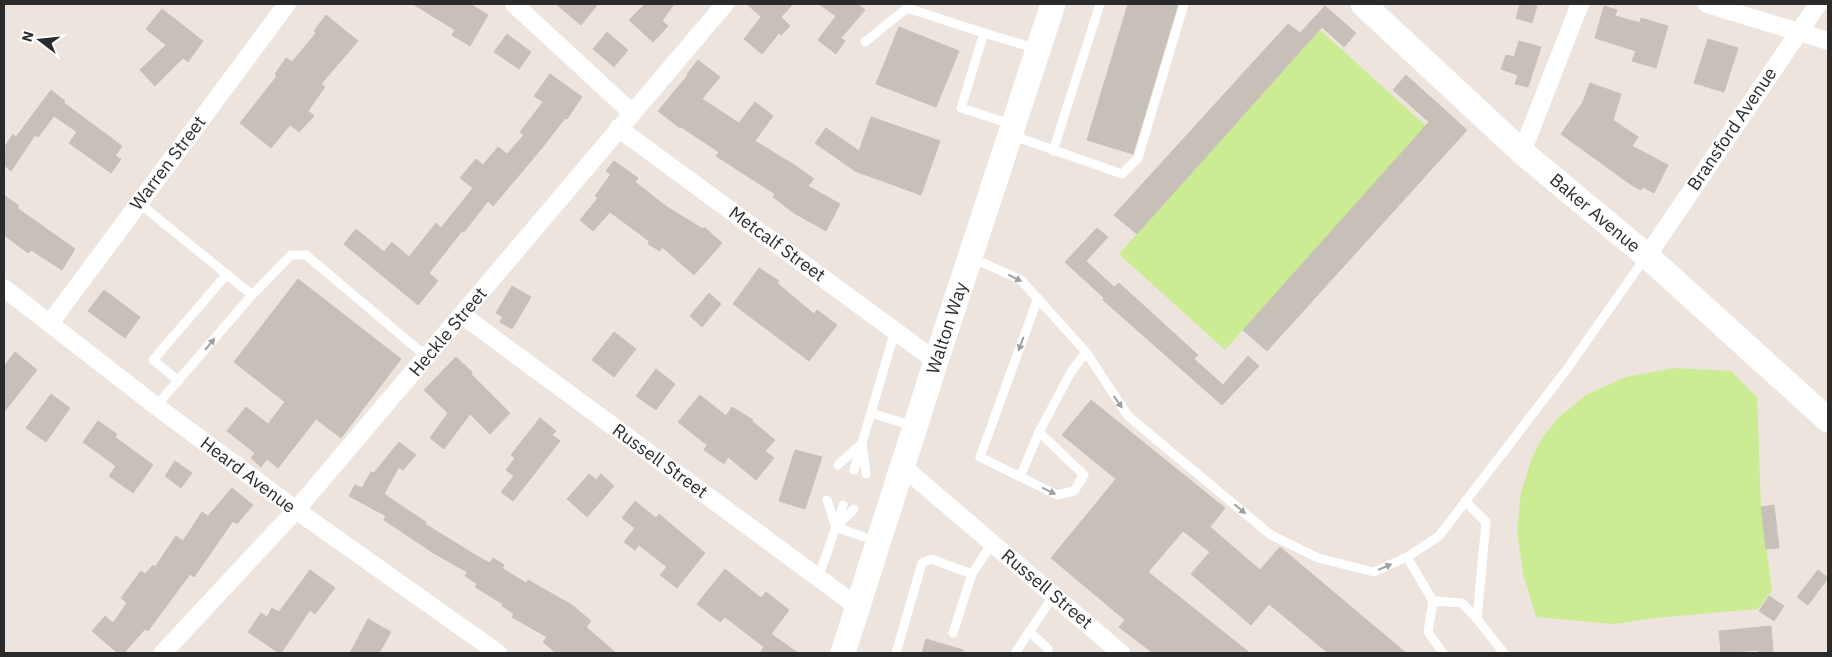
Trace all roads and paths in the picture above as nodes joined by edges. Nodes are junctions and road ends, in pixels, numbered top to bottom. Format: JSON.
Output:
{"nodes":[{"id":1,"x":287,"y":4,"type":"edge"},
{"id":2,"x":514,"y":4,"type":"edge"},
{"id":3,"x":725,"y":4,"type":"edge"},
{"id":4,"x":1053,"y":4,"type":"edge"},
{"id":5,"x":1100,"y":4,"type":"edge"},
{"id":6,"x":1184,"y":4,"type":"edge"},
{"id":7,"x":1363,"y":4,"type":"edge"},
{"id":8,"x":1580,"y":4,"type":"edge"},
{"id":9,"x":1708,"y":4,"type":"edge"},
{"id":10,"x":1818,"y":4,"type":"edge"},
{"id":11,"x":908,"y":6,"type":"edge"},
{"id":12,"x":1798,"y":31,"type":"junction"},
{"id":13,"x":984,"y":33,"type":"junction"},
{"id":14,"x":1828,"y":41,"type":"edge"},
{"id":15,"x":865,"y":42,"type":"dead end"},
{"id":16,"x":1038,"y":49,"type":"junction"},
{"id":17,"x":631,"y":112,"type":"junction"},
{"id":18,"x":618,"y":128,"type":"junction"},
{"id":19,"x":1012,"y":130,"type":"junction"},
{"id":20,"x":1053,"y":151,"type":"junction"},
{"id":21,"x":1522,"y":152,"type":"junction"},
{"id":22,"x":139,"y":202,"type":"junction"},
{"id":23,"x":1647,"y":256,"type":"junction"},
{"id":24,"x":971,"y":257,"type":"junction"},
{"id":25,"x":227,"y":274,"type":"junction"},
{"id":26,"x":4,"y":288,"type":"edge"},
{"id":27,"x":252,"y":295,"type":"junction"},
{"id":28,"x":1038,"y":298,"type":"junction"},
{"id":29,"x":462,"y":315,"type":"junction"},
{"id":30,"x":50,"y":323,"type":"junction"},
{"id":31,"x":895,"y":331,"type":"junction"},
{"id":32,"x":1086,"y":352,"type":"junction"},
{"id":33,"x":426,"y":357,"type":"junction"},
{"id":34,"x":936,"y":361,"type":"junction"},
{"id":35,"x":179,"y":381,"type":"junction"},
{"id":36,"x":156,"y":406,"type":"junction"},
{"id":37,"x":871,"y":413,"type":"junction"},
{"id":38,"x":1828,"y":420,"type":"edge"},
{"id":39,"x":916,"y":427,"type":"junction"},
{"id":40,"x":1039,"y":432,"type":"junction"},
{"id":41,"x":862,"y":443,"type":"junction"},
{"id":42,"x":838,"y":466,"type":"dead end"},
{"id":43,"x":904,"y":467,"type":"junction"},
{"id":44,"x":854,"y":470,"type":"dead end"},
{"id":45,"x":866,"y":474,"type":"dead end"},
{"id":46,"x":1020,"y":477,"type":"junction"},
{"id":47,"x":827,"y":500,"type":"dead end"},
{"id":48,"x":1464,"y":501,"type":"junction"},
{"id":49,"x":843,"y":505,"type":"dead end"},
{"id":50,"x":854,"y":509,"type":"dead end"},
{"id":51,"x":296,"y":510,"type":"junction"},
{"id":52,"x":836,"y":527,"type":"junction"},
{"id":53,"x":879,"y":542,"type":"junction"},
{"id":54,"x":992,"y":544,"type":"junction"},
{"id":55,"x":1407,"y":557,"type":"junction"},
{"id":56,"x":972,"y":574,"type":"junction"},
{"id":57,"x":818,"y":578,"type":"junction"},
{"id":58,"x":1054,"y":595,"type":"junction"},
{"id":59,"x":1434,"y":601,"type":"junction"},
{"id":60,"x":858,"y":608,"type":"junction"},
{"id":61,"x":1477,"y":619,"type":"junction"},
{"id":62,"x":1029,"y":631,"type":"junction"},
{"id":63,"x":952,"y":633,"type":"dead end"},
{"id":64,"x":164,"y":653,"type":"edge"},
{"id":65,"x":498,"y":653,"type":"edge"},
{"id":66,"x":843,"y":653,"type":"edge"},
{"id":67,"x":896,"y":653,"type":"edge"},
{"id":68,"x":1015,"y":653,"type":"edge"},
{"id":69,"x":1048,"y":653,"type":"edge"},
{"id":70,"x":1122,"y":653,"type":"edge"},
{"id":71,"x":1443,"y":653,"type":"edge"},
{"id":72,"x":1504,"y":653,"type":"edge"}],
"edges":[{"from":1,"to":22,"type":"street","name":"Warren Street"},
{"from":2,"to":17,"type":"street"},
{"from":3,"to":17,"type":"street","name":"Heckle Street"},
{"from":4,"to":16,"type":"main road","name":"Walton Way"},
{"from":5,"to":20,"type":"lane"},
{"from":6,"to":20,"type":"lane"},
{"from":7,"to":21,"type":"main road","name":"Baker Avenue"},
{"from":8,"to":21,"type":"street"},
{"from":9,"to":12,"type":"street"},
{"from":10,"to":12,"type":"street","name":"Bransford Avenue"},
{"from":11,"to":13,"type":"lane"},
{"from":11,"to":15,"type":"lane"},
{"from":12,"to":14,"type":"street"},
{"from":12,"to":23,"type":"street","name":"Bransford Avenue"},
{"from":13,"to":16,"type":"lane"},
{"from":13,"to":19,"type":"lane"},
{"from":16,"to":19,"type":"main road","name":"Walton Way"},
{"from":17,"to":18,"type":"street","name":"Heckle Street"},
{"from":18,"to":29,"type":"street","name":"Heckle Street"},
{"from":18,"to":31,"type":"street","name":"Metcalf Street"},
{"from":19,"to":20,"type":"lane"},
{"from":19,"to":24,"type":"main road","name":"Walton Way"},
{"from":21,"to":23,"type":"main road","name":"Baker Avenue"},
{"from":22,"to":25,"type":"lane"},
{"from":22,"to":30,"type":"street","name":"Warren Street"},
{"from":23,"to":38,"type":"main road","name":"Baker Avenue"},
{"from":23,"to":48,"type":"lane"},
{"from":24,"to":28,"type":"lane","one_way":true},
{"from":24,"to":34,"type":"main road","name":"Walton Way"},
{"from":25,"to":27,"type":"lane"},
{"from":25,"to":35,"type":"lane"},
{"from":26,"to":30,"type":"street","name":"Heard Avenue"},
{"from":27,"to":33,"type":"lane"},
{"from":35,"to":27,"type":"lane","one_way":true},
{"from":28,"to":32,"type":"lane"},
{"from":28,"to":46,"type":"lane","one_way":true},
{"from":29,"to":33,"type":"street","name":"Heckle Street"},
{"from":29,"to":57,"type":"street","name":"Russell Street"},
{"from":30,"to":36,"type":"street","name":"Heard Avenue"},
{"from":31,"to":34,"type":"street","name":"Metcalf Street"},
{"from":31,"to":37,"type":"lane"},
{"from":32,"to":40,"type":"lane"},
{"from":32,"to":55,"type":"lane","one_way":true},
{"from":33,"to":51,"type":"street","name":"Heckle Street"},
{"from":34,"to":39,"type":"main road","name":"Walton Way"},
{"from":35,"to":36,"type":"lane"},
{"from":36,"to":51,"type":"street","name":"Heard Avenue"},
{"from":37,"to":39,"type":"lane"},
{"from":37,"to":41,"type":"lane"},
{"from":39,"to":43,"type":"main road","name":"Walton Way"},
{"from":40,"to":46,"type":"lane"},
{"from":46,"to":40,"type":"lane","one_way":true},
{"from":41,"to":42,"type":"lane"},
{"from":41,"to":44,"type":"lane"},
{"from":41,"to":45,"type":"lane"},
{"from":43,"to":53,"type":"main road","name":"Walton Way"},
{"from":43,"to":54,"type":"street","name":"Russell Street"},
{"from":47,"to":52,"type":"lane"},
{"from":48,"to":55,"type":"lane"},
{"from":48,"to":61,"type":"lane"},
{"from":49,"to":52,"type":"lane"},
{"from":50,"to":52,"type":"lane"},
{"from":51,"to":64,"type":"street","name":"Heckle Street"},
{"from":51,"to":65,"type":"street","name":"Heard Avenue"},
{"from":52,"to":53,"type":"lane"},
{"from":52,"to":57,"type":"lane"},
{"from":53,"to":60,"type":"main road","name":"Walton Way"},
{"from":54,"to":56,"type":"lane"},
{"from":54,"to":58,"type":"street","name":"Russell Street"},
{"from":55,"to":59,"type":"lane"},
{"from":56,"to":63,"type":"lane"},
{"from":56,"to":67,"type":"lane"},
{"from":57,"to":60,"type":"street","name":"Russell Street"},
{"from":58,"to":62,"type":"lane"},
{"from":58,"to":70,"type":"street","name":"Russell Street"},
{"from":59,"to":61,"type":"lane"},
{"from":59,"to":71,"type":"lane"},
{"from":60,"to":66,"type":"main road","name":"Walton Way"},
{"from":61,"to":72,"type":"lane"},
{"from":62,"to":68,"type":"lane"},
{"from":62,"to":69,"type":"lane"}]}
